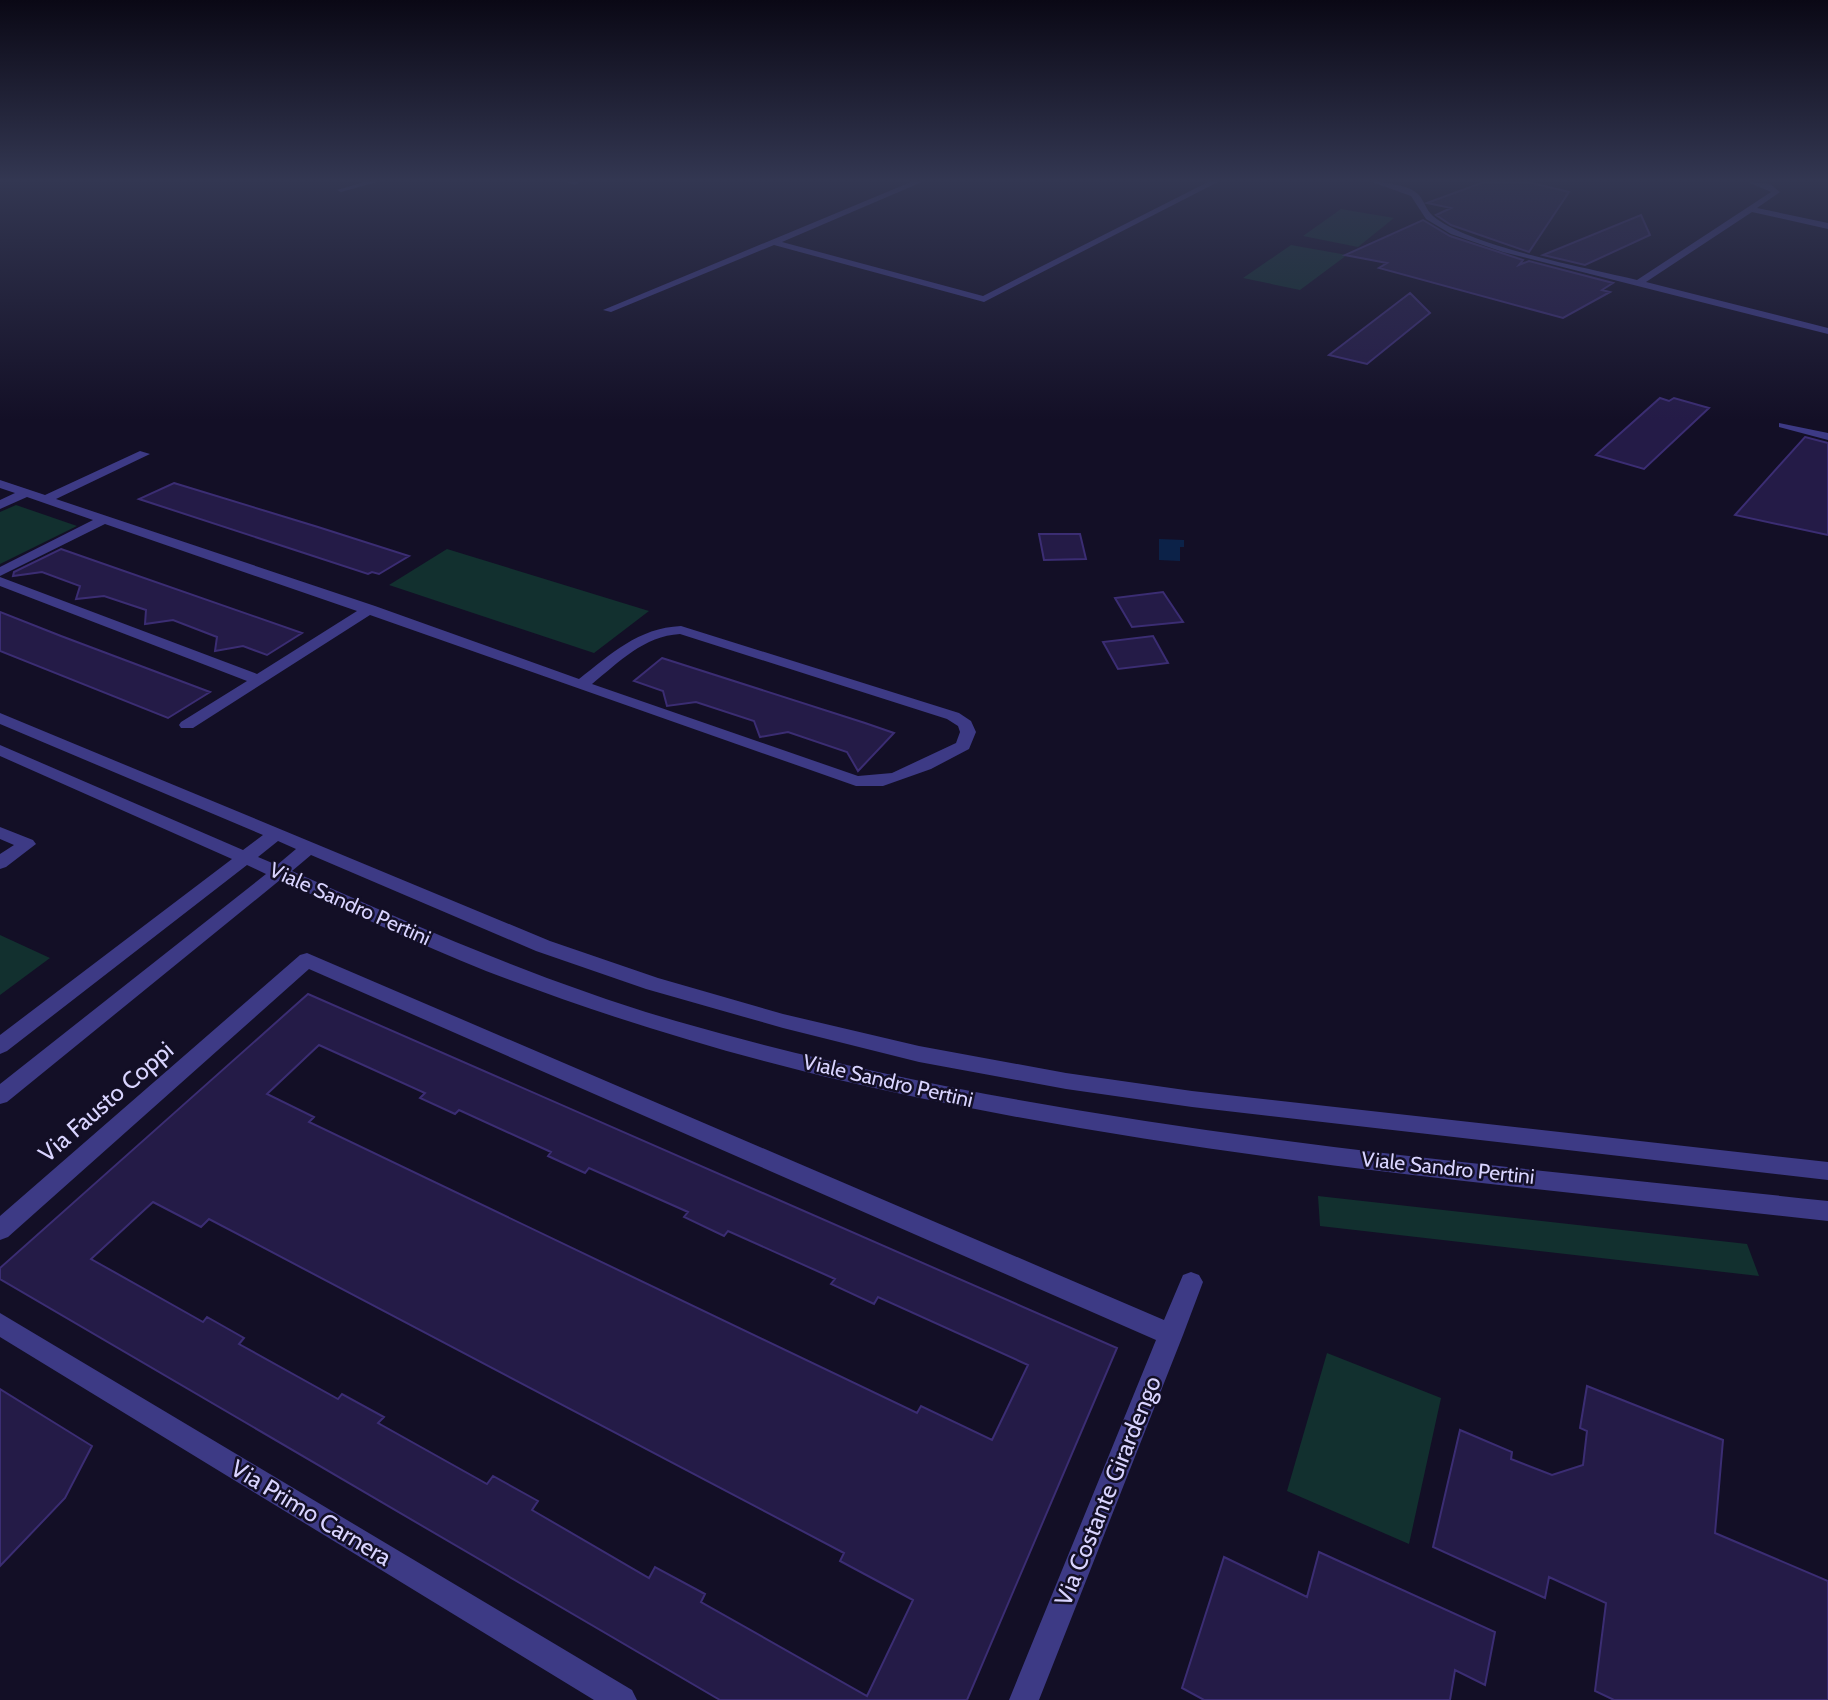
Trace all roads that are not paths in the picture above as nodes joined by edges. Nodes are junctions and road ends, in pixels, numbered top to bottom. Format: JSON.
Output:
{"nodes":[{"id":1,"x":726,"y":261,"type":"edge"},
{"id":2,"x":845,"y":261,"type":"edge"},
{"id":3,"x":1058,"y":261,"type":"edge"},
{"id":4,"x":1553,"y":261,"type":"edge"},
{"id":5,"x":1671,"y":261,"type":"edge"},
{"id":6,"x":1640,"y":282,"type":"junction"},
{"id":7,"x":608,"y":310,"type":"dead end"},
{"id":8,"x":1828,"y":331,"type":"edge"},
{"id":9,"x":1783,"y":425,"type":"dead end"},
{"id":10,"x":1828,"y":437,"type":"edge"},
{"id":11,"x":144,"y":454,"type":"dead end"},
{"id":12,"x":0,"y":484,"type":"edge"},
{"id":13,"x":26,"y":493,"type":"junction"},
{"id":14,"x":46,"y":499,"type":"junction"},
{"id":15,"x":0,"y":505,"type":"edge"},
{"id":16,"x":104,"y":519,"type":"junction"},
{"id":17,"x":0,"y":572,"type":"edge"},
{"id":18,"x":0,"y":581,"type":"edge"},
{"id":19,"x":370,"y":609,"type":"junction"},
{"id":20,"x":259,"y":680,"type":"junction"},
{"id":21,"x":581,"y":685,"type":"junction"},
{"id":22,"x":0,"y":718,"type":"edge"},
{"id":23,"x":187,"y":725,"type":"dead end"},
{"id":24,"x":0,"y":750,"type":"edge"},
{"id":25,"x":0,"y":833,"type":"edge"},
{"id":26,"x":276,"y":834,"type":"junction"},
{"id":27,"x":309,"y":848,"type":"junction"},
{"id":28,"x":245,"y":858,"type":"junction"},
{"id":29,"x":0,"y":863,"type":"edge"},
{"id":30,"x":278,"y":872,"type":"junction"},
{"id":31,"x":0,"y":1046,"type":"edge"},
{"id":32,"x":0,"y":1097,"type":"edge"},
{"id":33,"x":1828,"y":1171,"type":"edge"},
{"id":34,"x":1828,"y":1210,"type":"edge"},
{"id":35,"x":0,"y":1230,"type":"edge"},
{"id":36,"x":1191,"y":1282,"type":"dead end"},
{"id":37,"x":0,"y":1324,"type":"edge"},
{"id":38,"x":1171,"y":1335,"type":"junction"},
{"id":39,"x":622,"y":1700,"type":"edge"},
{"id":40,"x":1024,"y":1700,"type":"edge"}],
"edges":[{"from":1,"to":7,"type":"street"},
{"from":2,"to":3,"type":"street"},
{"from":4,"to":6,"type":"street"},
{"from":5,"to":6,"type":"street"},
{"from":6,"to":8,"type":"street"},
{"from":9,"to":10,"type":"street"},
{"from":11,"to":14,"type":"street"},
{"from":12,"to":13,"type":"street"},
{"from":13,"to":14,"type":"street"},
{"from":13,"to":15,"type":"street"},
{"from":14,"to":16,"type":"street"},
{"from":16,"to":17,"type":"street"},
{"from":16,"to":19,"type":"street"},
{"from":18,"to":20,"type":"street"},
{"from":19,"to":20,"type":"street"},
{"from":19,"to":21,"type":"street"},
{"from":20,"to":23,"type":"street"},
{"from":21,"to":21,"type":"street"},
{"from":22,"to":26,"type":"street","name":"Viale Sandro Pertini"},
{"from":24,"to":28,"type":"street","name":"Viale Sandro Pertini"},
{"from":25,"to":29,"type":"street"},
{"from":26,"to":27,"type":"street","name":"Viale Sandro Pertini"},
{"from":26,"to":28,"type":"street"},
{"from":27,"to":30,"type":"street"},
{"from":27,"to":33,"type":"street","name":"Viale Sandro Pertini"},
{"from":28,"to":30,"type":"street","name":"Viale Sandro Pertini"},
{"from":28,"to":31,"type":"street"},
{"from":30,"to":32,"type":"street"},
{"from":30,"to":34,"type":"street","name":"Viale Sandro Pertini"},
{"from":35,"to":38,"type":"street","name":"Via Fausto Coppi"},
{"from":36,"to":38,"type":"street","name":"Via Costante Girardengo"},
{"from":37,"to":39,"type":"street","name":"Via Primo Carnera"},
{"from":38,"to":40,"type":"street","name":"Via Costante Girardengo"}]}
